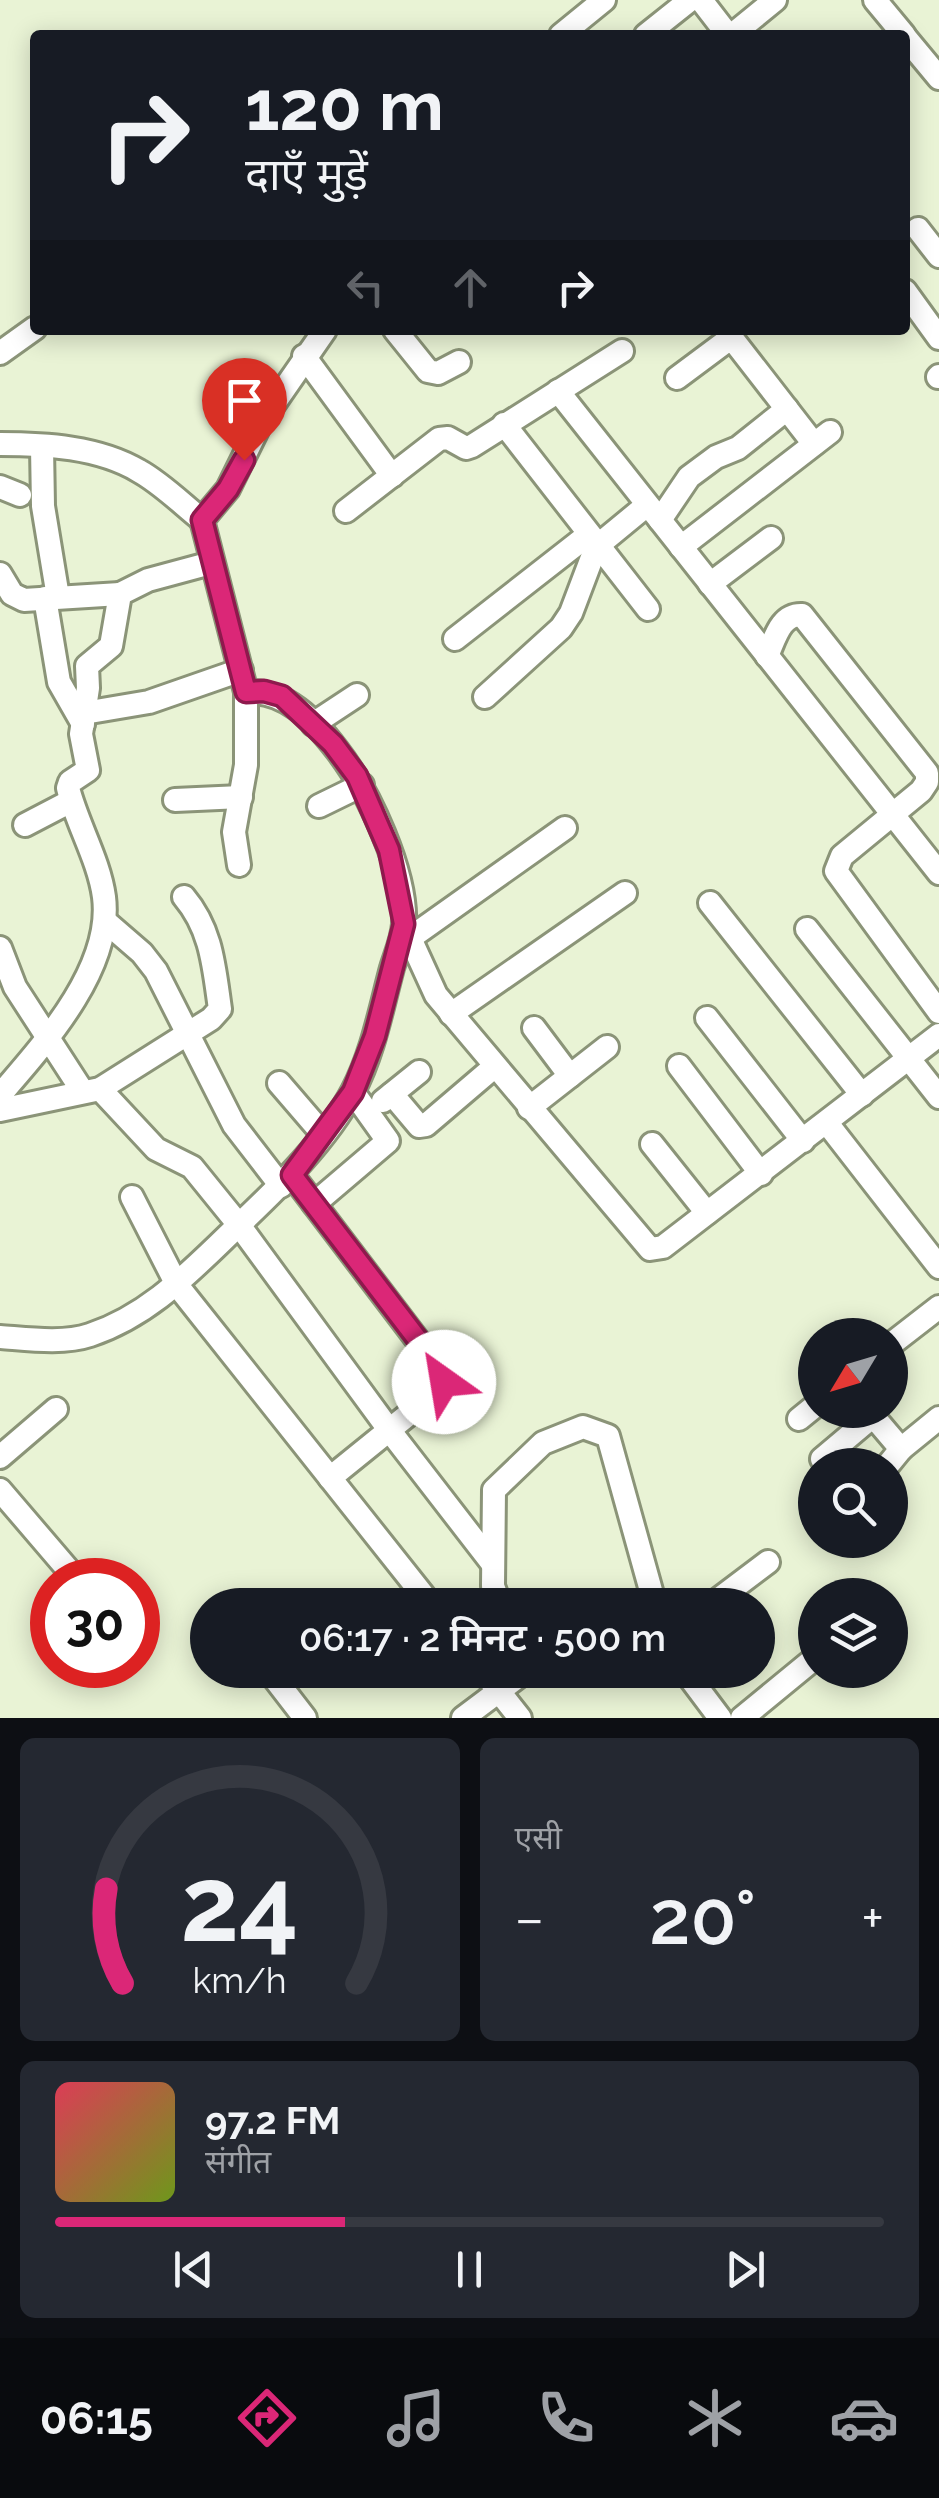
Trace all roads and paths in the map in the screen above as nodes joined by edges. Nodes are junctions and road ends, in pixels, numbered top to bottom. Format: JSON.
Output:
{"nodes":[{"id":1,"x":604,"y":0,"type":"edge"},
{"id":2,"x":690,"y":0,"type":"edge"},
{"id":3,"x":701,"y":0,"type":"edge"},
{"id":4,"x":775,"y":0,"type":"edge"},
{"id":5,"x":875,"y":0,"type":"edge"},
{"id":6,"x":567,"y":30,"type":"edge"},
{"id":7,"x":652,"y":30,"type":"edge"},
{"id":8,"x":726,"y":30,"type":"edge"},
{"id":9,"x":736,"y":30,"type":"edge"},
{"id":10,"x":899,"y":30,"type":"edge"},
{"id":11,"x":910,"y":43,"type":"edge"},
{"id":12,"x":939,"y":78,"type":"edge"},
{"id":13,"x":918,"y":229,"type":"dead end"},
{"id":14,"x":939,"y":256,"type":"edge"},
{"id":15,"x":910,"y":298,"type":"edge"},
{"id":16,"x":30,"y":332,"type":"edge"},
{"id":17,"x":320,"y":335,"type":"edge"},
{"id":18,"x":402,"y":335,"type":"edge"},
{"id":19,"x":939,"y":338,"type":"edge"},
{"id":20,"x":622,"y":351,"type":"dead end"},
{"id":21,"x":0,"y":353,"type":"edge"},
{"id":22,"x":304,"y":356,"type":"junction"},
{"id":23,"x":459,"y":362,"type":"dead end"},
{"id":24,"x":677,"y":378,"type":"dead end"},
{"id":25,"x":558,"y":391,"type":"junction"},
{"id":26,"x":787,"y":409,"type":"junction"},
{"id":27,"x":504,"y":424,"type":"junction"},
{"id":28,"x":3,"y":439,"type":"edge"},
{"id":29,"x":42,"y":447,"type":"junction"},
{"id":30,"x":392,"y":476,"type":"junction"},
{"id":31,"x":346,"y":512,"type":"dead end"},
{"id":32,"x":653,"y":512,"type":"junction"},
{"id":33,"x":202,"y":520,"type":"junction"},
{"id":34,"x":772,"y":538,"type":"dead end"},
{"id":35,"x":592,"y":541,"type":"junction"},
{"id":36,"x":680,"y":547,"type":"junction"},
{"id":37,"x":212,"y":563,"type":"junction"},
{"id":38,"x":0,"y":574,"type":"edge"},
{"id":39,"x":710,"y":584,"type":"junction"},
{"id":40,"x":120,"y":594,"type":"junction"},
{"id":41,"x":52,"y":597,"type":"junction"},
{"id":42,"x":648,"y":609,"type":"dead end"},
{"id":43,"x":454,"y":639,"type":"dead end"},
{"id":44,"x":766,"y":656,"type":"junction"},
{"id":45,"x":243,"y":681,"type":"junction"},
{"id":46,"x":357,"y":695,"type":"dead end"},
{"id":47,"x":485,"y":697,"type":"dead end"},
{"id":48,"x":83,"y":719,"type":"junction"},
{"id":49,"x":312,"y":724,"type":"junction"},
{"id":50,"x":362,"y":785,"type":"junction"},
{"id":51,"x":242,"y":797,"type":"junction"},
{"id":52,"x":71,"y":800,"type":"junction"},
{"id":53,"x":175,"y":800,"type":"dead end"},
{"id":54,"x":319,"y":806,"type":"dead end"},
{"id":55,"x":893,"y":814,"type":"junction"},
{"id":56,"x":25,"y":825,"type":"dead end"},
{"id":57,"x":565,"y":828,"type":"dead end"},
{"id":58,"x":239,"y":866,"type":"dead end"},
{"id":59,"x":939,"y":874,"type":"edge"},
{"id":60,"x":625,"y":893,"type":"dead end"},
{"id":61,"x":184,"y":897,"type":"dead end"},
{"id":62,"x":710,"y":903,"type":"dead end"},
{"id":63,"x":104,"y":920,"type":"junction"},
{"id":64,"x":807,"y":929,"type":"dead end"},
{"id":65,"x":407,"y":931,"type":"junction"},
{"id":66,"x":0,"y":948,"type":"edge"},
{"id":67,"x":939,"y":1012,"type":"edge"},
{"id":68,"x":451,"y":1014,"type":"junction"},
{"id":69,"x":707,"y":1018,"type":"dead end"},
{"id":70,"x":534,"y":1028,"type":"dead end"},
{"id":71,"x":188,"y":1033,"type":"junction"},
{"id":72,"x":939,"y":1035,"type":"edge"},
{"id":73,"x":49,"y":1037,"type":"junction"},
{"id":74,"x":607,"y":1048,"type":"dead end"},
{"id":75,"x":909,"y":1058,"type":"junction"},
{"id":76,"x":494,"y":1066,"type":"junction"},
{"id":77,"x":679,"y":1066,"type":"dead end"},
{"id":78,"x":419,"y":1072,"type":"dead end"},
{"id":79,"x":570,"y":1076,"type":"junction"},
{"id":80,"x":279,"y":1083,"type":"dead end"},
{"id":81,"x":91,"y":1091,"type":"junction"},
{"id":82,"x":353,"y":1092,"type":"junction"},
{"id":83,"x":392,"y":1094,"type":"junction"},
{"id":84,"x":0,"y":1095,"type":"edge"},
{"id":85,"x":862,"y":1095,"type":"junction"},
{"id":86,"x":939,"y":1098,"type":"edge"},
{"id":87,"x":529,"y":1108,"type":"junction"},
{"id":88,"x":0,"y":1110,"type":"edge"},
{"id":89,"x":369,"y":1112,"type":"junction"},
{"id":90,"x":827,"y":1123,"type":"junction"},
{"id":91,"x":322,"y":1134,"type":"junction"},
{"id":92,"x":803,"y":1142,"type":"junction"},
{"id":93,"x":652,"y":1144,"type":"dead end"},
{"id":94,"x":762,"y":1174,"type":"junction"},
{"id":95,"x":287,"y":1180,"type":"junction"},
{"id":96,"x":132,"y":1197,"type":"dead end"},
{"id":97,"x":314,"y":1204,"type":"junction"},
{"id":98,"x":707,"y":1214,"type":"junction"},
{"id":99,"x":239,"y":1225,"type":"junction"},
{"id":100,"x":939,"y":1267,"type":"edge"},
{"id":101,"x":178,"y":1285,"type":"junction"},
{"id":102,"x":939,"y":1307,"type":"edge"},
{"id":103,"x":908,"y":1331,"type":"edge"},
{"id":104,"x":0,"y":1336,"type":"edge"},
{"id":105,"x":56,"y":1409,"type":"dead end"},
{"id":106,"x":939,"y":1418,"type":"edge"},
{"id":107,"x":855,"y":1428,"type":"edge"},
{"id":108,"x":390,"y":1431,"type":"junction"},
{"id":109,"x":834,"y":1448,"type":"edge"},
{"id":110,"x":904,"y":1448,"type":"edge"},
{"id":111,"x":0,"y":1458,"type":"edge"},
{"id":112,"x":330,"y":1478,"type":"junction"},
{"id":113,"x":0,"y":1490,"type":"edge"},
{"id":114,"x":58,"y":1558,"type":"edge"},
{"id":115,"x":768,"y":1562,"type":"dead end"},
{"id":116,"x":492,"y":1563,"type":"junction"},
{"id":117,"x":417,"y":1588,"type":"edge"},
{"id":118,"x":493,"y":1588,"type":"edge"},
{"id":119,"x":650,"y":1588,"type":"edge"},
{"id":120,"x":734,"y":1588,"type":"edge"},
{"id":121,"x":798,"y":1672,"type":"edge"},
{"id":122,"x":282,"y":1688,"type":"edge"},
{"id":123,"x":496,"y":1688,"type":"edge"},
{"id":124,"x":504,"y":1688,"type":"edge"},
{"id":125,"x":698,"y":1688,"type":"edge"},
{"id":126,"x":499,"y":1692,"type":"junction"},
{"id":127,"x":304,"y":1718,"type":"edge"},
{"id":128,"x":464,"y":1718,"type":"edge"},
{"id":129,"x":520,"y":1718,"type":"edge"},
{"id":130,"x":720,"y":1718,"type":"edge"},
{"id":131,"x":742,"y":1718,"type":"edge"}],
"edges":[{"from":1,"to":6,"type":"street"},
{"from":2,"to":7,"type":"street"},
{"from":3,"to":8,"type":"street"},
{"from":4,"to":9,"type":"street"},
{"from":5,"to":10,"type":"street"},
{"from":11,"to":12,"type":"street"},
{"from":13,"to":14,"type":"street"},
{"from":15,"to":19,"type":"street"},
{"from":16,"to":21,"type":"street"},
{"from":17,"to":22,"type":"street"},
{"from":18,"to":23,"type":"street"},
{"from":20,"to":25,"type":"street"},
{"from":22,"to":30,"type":"street"},
{"from":22,"to":33,"type":"street"},
{"from":24,"to":26,"type":"street"},
{"from":25,"to":27,"type":"street"},
{"from":25,"to":32,"type":"street"},
{"from":26,"to":32,"type":"street"},
{"from":26,"to":36,"type":"street"},
{"from":27,"to":30,"type":"street"},
{"from":27,"to":35,"type":"street"},
{"from":28,"to":29,"type":"street"},
{"from":29,"to":33,"type":"street"},
{"from":29,"to":41,"type":"street"},
{"from":30,"to":31,"type":"street"},
{"from":32,"to":35,"type":"street"},
{"from":32,"to":36,"type":"street"},
{"from":33,"to":37,"type":"street"},
{"from":34,"to":39,"type":"street"},
{"from":35,"to":42,"type":"street"},
{"from":35,"to":43,"type":"street"},
{"from":35,"to":47,"type":"street"},
{"from":36,"to":39,"type":"street"},
{"from":37,"to":40,"type":"street"},
{"from":37,"to":45,"type":"street"},
{"from":38,"to":41,"type":"street"},
{"from":39,"to":44,"type":"street"},
{"from":40,"to":41,"type":"street"},
{"from":40,"to":48,"type":"street"},
{"from":41,"to":48,"type":"street"},
{"from":44,"to":55,"type":"street"},
{"from":44,"to":55,"type":"street"},
{"from":45,"to":48,"type":"street"},
{"from":45,"to":49,"type":"street"},
{"from":45,"to":51,"type":"street"},
{"from":46,"to":49,"type":"street"},
{"from":48,"to":52,"type":"street"},
{"from":49,"to":50,"type":"street"},
{"from":50,"to":54,"type":"street"},
{"from":50,"to":65,"type":"street"},
{"from":51,"to":53,"type":"street"},
{"from":51,"to":58,"type":"street"},
{"from":52,"to":56,"type":"street"},
{"from":52,"to":63,"type":"street"},
{"from":55,"to":59,"type":"street"},
{"from":55,"to":67,"type":"street"},
{"from":57,"to":65,"type":"street"},
{"from":60,"to":68,"type":"street"},
{"from":61,"to":71,"type":"street"},
{"from":62,"to":85,"type":"street"},
{"from":63,"to":71,"type":"street"},
{"from":63,"to":73,"type":"street"},
{"from":64,"to":75,"type":"street"},
{"from":65,"to":68,"type":"street"},
{"from":65,"to":82,"type":"street"},
{"from":66,"to":73,"type":"street"},
{"from":68,"to":76,"type":"street"},
{"from":69,"to":92,"type":"street"},
{"from":70,"to":79,"type":"street"},
{"from":71,"to":81,"type":"street"},
{"from":71,"to":95,"type":"street"},
{"from":72,"to":75,"type":"street"},
{"from":73,"to":81,"type":"street"},
{"from":73,"to":84,"type":"street"},
{"from":74,"to":79,"type":"street"},
{"from":75,"to":85,"type":"street"},
{"from":75,"to":86,"type":"street"},
{"from":76,"to":83,"type":"street"},
{"from":76,"to":87,"type":"street"},
{"from":77,"to":94,"type":"street"},
{"from":78,"to":83,"type":"street"},
{"from":79,"to":87,"type":"street"},
{"from":80,"to":91,"type":"street"},
{"from":81,"to":88,"type":"street"},
{"from":81,"to":99,"type":"street"},
{"from":82,"to":89,"type":"street"},
{"from":82,"to":91,"type":"street"},
{"from":83,"to":89,"type":"street"},
{"from":85,"to":90,"type":"street"},
{"from":87,"to":98,"type":"street"},
{"from":89,"to":97,"type":"street"},
{"from":90,"to":92,"type":"street"},
{"from":90,"to":100,"type":"street"},
{"from":91,"to":95,"type":"street"},
{"from":92,"to":94,"type":"street"},
{"from":93,"to":98,"type":"street"},
{"from":94,"to":98,"type":"street"},
{"from":95,"to":97,"type":"street"},
{"from":95,"to":99,"type":"street"},
{"from":96,"to":101,"type":"street"},
{"from":97,"to":108,"type":"street"},
{"from":99,"to":101,"type":"street"},
{"from":99,"to":108,"type":"street"},
{"from":101,"to":104,"type":"street"},
{"from":101,"to":112,"type":"street"},
{"from":102,"to":103,"type":"street"},
{"from":105,"to":111,"type":"street"},
{"from":106,"to":110,"type":"street"},
{"from":107,"to":109,"type":"street"},
{"from":108,"to":112,"type":"street"},
{"from":108,"to":116,"type":"street"},
{"from":112,"to":117,"type":"street"},
{"from":113,"to":114,"type":"street"},
{"from":115,"to":120,"type":"street"},
{"from":116,"to":118,"type":"street"},
{"from":116,"to":119,"type":"street"},
{"from":121,"to":131,"type":"street"},
{"from":122,"to":127,"type":"street"},
{"from":123,"to":126,"type":"street"},
{"from":124,"to":126,"type":"street"},
{"from":125,"to":130,"type":"street"},
{"from":126,"to":128,"type":"street"},
{"from":126,"to":129,"type":"street"}]}
